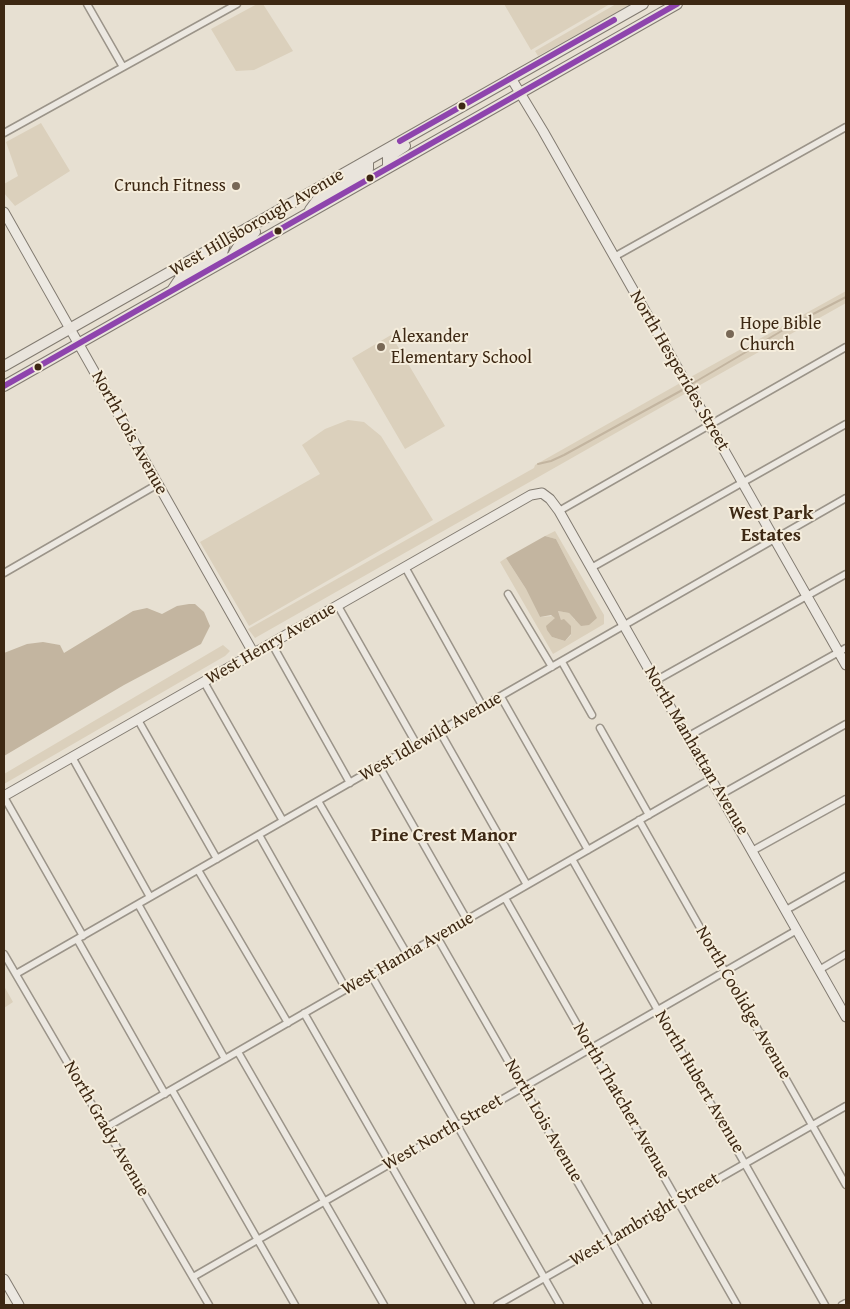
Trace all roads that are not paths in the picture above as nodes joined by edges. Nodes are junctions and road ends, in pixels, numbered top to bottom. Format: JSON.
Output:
{"nodes":[{"id":1,"x":88,"y":4,"type":"edge"},
{"id":2,"x":237,"y":4,"type":"edge"},
{"id":3,"x":643,"y":4,"type":"edge"},
{"id":4,"x":677,"y":4,"type":"edge"},
{"id":5,"x":123,"y":67,"type":"junction"},
{"id":6,"x":511,"y":78,"type":"junction"},
{"id":7,"x":520,"y":93,"type":"junction"},
{"id":8,"x":440,"y":118,"type":"junction"},
{"id":9,"x":846,"y":127,"type":"edge"},
{"id":10,"x":4,"y":133,"type":"edge"},
{"id":11,"x":368,"y":160,"type":"junction"},
{"id":12,"x":388,"y":168,"type":"junction"},
{"id":13,"x":294,"y":202,"type":"junction"},
{"id":14,"x":4,"y":212,"type":"edge"},
{"id":15,"x":308,"y":213,"type":"junction"},
{"id":16,"x":226,"y":241,"type":"junction"},
{"id":17,"x":233,"y":256,"type":"junction"},
{"id":18,"x":614,"y":257,"type":"junction"},
{"id":19,"x":173,"y":290,"type":"junction"},
{"id":20,"x":70,"y":329,"type":"junction"},
{"id":21,"x":79,"y":343,"type":"junction"},
{"id":22,"x":846,"y":347,"type":"edge"},
{"id":23,"x":4,"y":366,"type":"edge"},
{"id":24,"x":4,"y":386,"type":"edge"},
{"id":25,"x":846,"y":424,"type":"edge"},
{"id":26,"x":710,"y":425,"type":"junction"},
{"id":27,"x":743,"y":483,"type":"junction"},
{"id":28,"x":158,"y":484,"type":"junction"},
{"id":29,"x":538,"y":494,"type":"joint"},
{"id":30,"x":846,"y":498,"type":"edge"},
{"id":31,"x":559,"y":511,"type":"junction"},
{"id":32,"x":774,"y":539,"type":"junction"},
{"id":33,"x":405,"y":568,"type":"junction"},
{"id":34,"x":591,"y":568,"type":"junction"},
{"id":35,"x":4,"y":572,"type":"edge"},
{"id":36,"x":846,"y":574,"type":"edge"},
{"id":37,"x":508,"y":594,"type":"dead end"},
{"id":38,"x":807,"y":596,"type":"junction"},
{"id":39,"x":338,"y":606,"type":"junction"},
{"id":40,"x":624,"y":626,"type":"junction"},
{"id":41,"x":272,"y":644,"type":"junction"},
{"id":42,"x":843,"y":651,"type":"edge"},
{"id":43,"x":254,"y":654,"type":"junction"},
{"id":44,"x":562,"y":662,"type":"junction"},
{"id":45,"x":846,"y":665,"type":"edge"},
{"id":46,"x":552,"y":667,"type":"junction"},
{"id":47,"x":655,"y":680,"type":"junction"},
{"id":48,"x":204,"y":682,"type":"junction"},
{"id":49,"x":501,"y":697,"type":"junction"},
{"id":50,"x":483,"y":707,"type":"junction"},
{"id":51,"x":592,"y":715,"type":"dead end"},
{"id":52,"x":138,"y":720,"type":"junction"},
{"id":53,"x":846,"y":724,"type":"edge"},
{"id":54,"x":600,"y":728,"type":"dead end"},
{"id":55,"x":440,"y":732,"type":"junction"},
{"id":56,"x":688,"y":737,"type":"junction"},
{"id":57,"x":417,"y":745,"type":"junction"},
{"id":58,"x":72,"y":757,"type":"junction"},
{"id":59,"x":379,"y":766,"type":"junction"},
{"id":60,"x":711,"y":779,"type":"junction"},
{"id":61,"x":350,"y":783,"type":"junction"},
{"id":62,"x":720,"y":795,"type":"junction"},
{"id":63,"x":4,"y":796,"type":"edge"},
{"id":64,"x":846,"y":799,"type":"edge"},
{"id":65,"x":318,"y":801,"type":"junction"},
{"id":66,"x":649,"y":815,"type":"junction"},
{"id":67,"x":639,"y":820,"type":"junction"},
{"id":68,"x":283,"y":822,"type":"junction"},
{"id":69,"x":259,"y":835,"type":"junction"},
{"id":70,"x":588,"y":850,"type":"junction"},
{"id":71,"x":752,"y":851,"type":"junction"},
{"id":72,"x":217,"y":859,"type":"junction"},
{"id":73,"x":572,"y":859,"type":"junction"},
{"id":74,"x":198,"y":870,"type":"junction"},
{"id":75,"x":846,"y":876,"type":"edge"},
{"id":76,"x":527,"y":885,"type":"junction"},
{"id":77,"x":150,"y":897,"type":"junction"},
{"id":78,"x":505,"y":898,"type":"junction"},
{"id":79,"x":138,"y":904,"type":"junction"},
{"id":80,"x":786,"y":910,"type":"junction"},
{"id":81,"x":467,"y":920,"type":"junction"},
{"id":82,"x":797,"y":930,"type":"junction"},
{"id":83,"x":80,"y":937,"type":"junction"},
{"id":84,"x":437,"y":937,"type":"junction"},
{"id":85,"x":4,"y":954,"type":"edge"},
{"id":86,"x":407,"y":954,"type":"junction"},
{"id":87,"x":846,"y":954,"type":"edge"},
{"id":88,"x":819,"y":970,"type":"junction"},
{"id":89,"x":725,"y":971,"type":"junction"},
{"id":90,"x":16,"y":974,"type":"junction"},
{"id":91,"x":371,"y":975,"type":"junction"},
{"id":92,"x":346,"y":989,"type":"junction"},
{"id":93,"x":657,"y":1010,"type":"junction"},
{"id":94,"x":304,"y":1013,"type":"junction"},
{"id":95,"x":846,"y":1017,"type":"edge"},
{"id":96,"x":288,"y":1023,"type":"junction"},
{"id":97,"x":591,"y":1048,"type":"junction"},
{"id":98,"x":238,"y":1052,"type":"junction"},
{"id":99,"x":226,"y":1059,"type":"junction"},
{"id":100,"x":523,"y":1087,"type":"junction"},
{"id":101,"x":172,"y":1090,"type":"junction"},
{"id":102,"x":165,"y":1094,"type":"junction"},
{"id":103,"x":846,"y":1106,"type":"edge"},
{"id":104,"x":457,"y":1125,"type":"junction"},
{"id":105,"x":812,"y":1125,"type":"junction"},
{"id":106,"x":105,"y":1128,"type":"junction"},
{"id":107,"x":391,"y":1163,"type":"junction"},
{"id":108,"x":745,"y":1163,"type":"junction"},
{"id":109,"x":846,"y":1185,"type":"edge"},
{"id":110,"x":324,"y":1202,"type":"junction"},
{"id":111,"x":678,"y":1202,"type":"junction"},
{"id":112,"x":258,"y":1240,"type":"junction"},
{"id":113,"x":611,"y":1240,"type":"junction"},
{"id":114,"x":193,"y":1277,"type":"junction"},
{"id":115,"x":544,"y":1278,"type":"junction"},
{"id":116,"x":4,"y":1279,"type":"edge"},
{"id":117,"x":846,"y":1303,"type":"edge"},
{"id":118,"x":19,"y":1305,"type":"edge"},
{"id":119,"x":209,"y":1305,"type":"edge"},
{"id":120,"x":295,"y":1305,"type":"edge"},
{"id":121,"x":384,"y":1305,"type":"edge"},
{"id":122,"x":471,"y":1305,"type":"edge"},
{"id":123,"x":497,"y":1305,"type":"edge"},
{"id":124,"x":560,"y":1305,"type":"edge"},
{"id":125,"x":648,"y":1305,"type":"edge"},
{"id":126,"x":737,"y":1305,"type":"edge"},
{"id":127,"x":825,"y":1305,"type":"edge"},
{"id":128,"x":842,"y":1305,"type":"edge"}],
"edges":[{"from":1,"to":5,"type":"street"},
{"from":2,"to":5,"type":"street"},
{"from":3,"to":6,"type":"main road","name":"West Hillsborough Avenue"},
{"from":4,"to":7,"type":"main road"},
{"from":5,"to":10,"type":"street"},
{"from":6,"to":7,"type":"street","name":"North Hesperides Street"},
{"from":6,"to":8,"type":"main road","name":"West Hillsborough Avenue"},
{"from":7,"to":12,"type":"main road"},
{"from":7,"to":18,"type":"street","name":"North Hesperides Street"},
{"from":8,"to":11,"type":"main road","name":"West Hillsborough Avenue"},
{"from":8,"to":12,"type":"main road"},
{"from":9,"to":18,"type":"street"},
{"from":11,"to":13,"type":"main road","name":"West Hillsborough Avenue"},
{"from":11,"to":15,"type":"main road"},
{"from":12,"to":15,"type":"main road"},
{"from":13,"to":16,"type":"main road","name":"West Hillsborough Avenue"},
{"from":13,"to":17,"type":"main road"},
{"from":14,"to":20,"type":"street","name":"North Lois Avenue"},
{"from":15,"to":17,"type":"main road"},
{"from":16,"to":19,"type":"main road"},
{"from":16,"to":20,"type":"main road","name":"West Hillsborough Avenue"},
{"from":17,"to":19,"type":"main road"},
{"from":18,"to":26,"type":"street","name":"North Hesperides Street"},
{"from":19,"to":21,"type":"main road"},
{"from":20,"to":21,"type":"street","name":"North Lois Avenue"},
{"from":20,"to":23,"type":"main road","name":"West Hillsborough Avenue"},
{"from":21,"to":24,"type":"main road"},
{"from":21,"to":28,"type":"street","name":"North Lois Avenue"},
{"from":22,"to":26,"type":"street"},
{"from":25,"to":27,"type":"street"},
{"from":26,"to":27,"type":"street","name":"North Hesperides Street"},
{"from":26,"to":31,"type":"street"},
{"from":27,"to":32,"type":"street","name":"North Hesperides Street"},
{"from":27,"to":34,"type":"street"},
{"from":28,"to":35,"type":"street"},
{"from":28,"to":43,"type":"street","name":"North Lois Avenue"},
{"from":29,"to":31,"type":"street","name":"North Manhattan Avenue"},
{"from":29,"to":33,"type":"street","name":"West Henry Avenue"},
{"from":30,"to":32,"type":"street","name":"West Idlewild Avenue"},
{"from":31,"to":34,"type":"street","name":"North Manhattan Avenue"},
{"from":32,"to":38,"type":"street","name":"North Hesperides Street"},
{"from":32,"to":40,"type":"street","name":"West Idlewild Avenue"},
{"from":33,"to":39,"type":"street","name":"West Henry Avenue"},
{"from":33,"to":50,"type":"street"},
{"from":34,"to":40,"type":"street","name":"North Manhattan Avenue"},
{"from":36,"to":38,"type":"street"},
{"from":37,"to":46,"type":"street"},
{"from":38,"to":42,"type":"street","name":"North Hesperides Street"},
{"from":38,"to":47,"type":"street"},
{"from":39,"to":41,"type":"street","name":"West Henry Avenue"},
{"from":39,"to":57,"type":"street"},
{"from":40,"to":44,"type":"street","name":"West Idlewild Avenue"},
{"from":40,"to":47,"type":"street","name":"North Manhattan Avenue"},
{"from":41,"to":43,"type":"street","name":"West Henry Avenue"},
{"from":41,"to":61,"type":"street"},
{"from":42,"to":45,"type":"street","name":"North Hesperides Street"},
{"from":42,"to":56,"type":"street"},
{"from":43,"to":48,"type":"street","name":"West Henry Avenue"},
{"from":44,"to":46,"type":"street","name":"West Idlewild Avenue"},
{"from":44,"to":51,"type":"street"},
{"from":46,"to":49,"type":"street","name":"West Idlewild Avenue"},
{"from":47,"to":56,"type":"street","name":"North Manhattan Avenue"},
{"from":48,"to":52,"type":"street","name":"West Henry Avenue"},
{"from":48,"to":68,"type":"street"},
{"from":49,"to":50,"type":"street","name":"West Idlewild Avenue"},
{"from":49,"to":70,"type":"street"},
{"from":50,"to":55,"type":"street","name":"West Idlewild Avenue"},
{"from":52,"to":58,"type":"street","name":"West Henry Avenue"},
{"from":52,"to":72,"type":"street"},
{"from":53,"to":62,"type":"street"},
{"from":54,"to":66,"type":"street"},
{"from":55,"to":57,"type":"street","name":"West Idlewild Avenue"},
{"from":55,"to":76,"type":"street"},
{"from":56,"to":60,"type":"street","name":"North Manhattan Avenue"},
{"from":57,"to":59,"type":"street","name":"West Idlewild Avenue"},
{"from":58,"to":63,"type":"street","name":"West Henry Avenue"},
{"from":58,"to":77,"type":"street"},
{"from":59,"to":61,"type":"street","name":"West Idlewild Avenue"},
{"from":59,"to":81,"type":"street"},
{"from":60,"to":62,"type":"street","name":"North Manhattan Avenue"},
{"from":60,"to":66,"type":"street","name":"West Hanna Avenue"},
{"from":61,"to":65,"type":"street","name":"West Idlewild Avenue"},
{"from":62,"to":71,"type":"street","name":"North Manhattan Avenue"},
{"from":63,"to":83,"type":"street"},
{"from":64,"to":71,"type":"street"},
{"from":65,"to":68,"type":"street","name":"West Idlewild Avenue"},
{"from":65,"to":86,"type":"street"},
{"from":66,"to":67,"type":"street","name":"West Hanna Avenue"},
{"from":67,"to":70,"type":"street","name":"West Hanna Avenue"},
{"from":67,"to":89,"type":"street","name":"North Coolidge Avenue"},
{"from":68,"to":69,"type":"street","name":"West Idlewild Avenue"},
{"from":69,"to":72,"type":"street","name":"West Idlewild Avenue"},
{"from":69,"to":92,"type":"street"},
{"from":70,"to":73,"type":"street","name":"West Hanna Avenue"},
{"from":71,"to":80,"type":"street","name":"North Manhattan Avenue"},
{"from":72,"to":74,"type":"street","name":"West Idlewild Avenue"},
{"from":73,"to":76,"type":"street","name":"West Hanna Avenue"},
{"from":73,"to":93,"type":"street","name":"North Hubert Avenue"},
{"from":74,"to":77,"type":"street","name":"West Idlewild Avenue"},
{"from":74,"to":96,"type":"street"},
{"from":75,"to":80,"type":"street"},
{"from":76,"to":78,"type":"street","name":"West Hanna Avenue"},
{"from":77,"to":79,"type":"street","name":"West Idlewild Avenue"},
{"from":78,"to":81,"type":"street","name":"West Hanna Avenue"},
{"from":78,"to":97,"type":"street","name":"North Thatcher Avenue"},
{"from":79,"to":83,"type":"street","name":"West Idlewild Avenue"},
{"from":79,"to":99,"type":"street"},
{"from":80,"to":82,"type":"street","name":"North Manhattan Avenue"},
{"from":81,"to":84,"type":"street","name":"West Hanna Avenue"},
{"from":82,"to":88,"type":"street","name":"North Manhattan Avenue"},
{"from":82,"to":89,"type":"street","name":"West North Street"},
{"from":83,"to":90,"type":"street","name":"West Idlewild Avenue"},
{"from":83,"to":102,"type":"street"},
{"from":84,"to":86,"type":"street","name":"West Hanna Avenue"},
{"from":84,"to":100,"type":"street","name":"North Lois Avenue"},
{"from":85,"to":90,"type":"street","name":"North Grady Avenue"},
{"from":86,"to":91,"type":"street","name":"West Hanna Avenue"},
{"from":87,"to":88,"type":"street"},
{"from":88,"to":95,"type":"street","name":"North Manhattan Avenue"},
{"from":89,"to":93,"type":"street","name":"West North Street"},
{"from":89,"to":105,"type":"street","name":"North Coolidge Avenue"},
{"from":90,"to":106,"type":"street","name":"North Grady Avenue"},
{"from":91,"to":92,"type":"street","name":"West Hanna Avenue"},
{"from":91,"to":104,"type":"street"},
{"from":92,"to":94,"type":"street","name":"West Hanna Avenue"},
{"from":93,"to":97,"type":"street","name":"West North Street"},
{"from":93,"to":108,"type":"street","name":"North Hubert Avenue"},
{"from":94,"to":96,"type":"street","name":"West Hanna Avenue"},
{"from":94,"to":107,"type":"street"},
{"from":96,"to":98,"type":"street","name":"West Hanna Avenue"},
{"from":97,"to":100,"type":"street","name":"West North Street"},
{"from":97,"to":111,"type":"street","name":"North Thatcher Avenue"},
{"from":98,"to":99,"type":"street","name":"West Hanna Avenue"},
{"from":98,"to":110,"type":"street"},
{"from":99,"to":101,"type":"street","name":"West Hanna Avenue"},
{"from":100,"to":104,"type":"street","name":"West North Street"},
{"from":100,"to":113,"type":"street","name":"North Lois Avenue"},
{"from":101,"to":102,"type":"street","name":"West Hanna Avenue"},
{"from":101,"to":112,"type":"street"},
{"from":102,"to":106,"type":"street","name":"West Hanna Avenue"},
{"from":103,"to":105,"type":"street","name":"West Lambright Street"},
{"from":104,"to":107,"type":"street","name":"West North Street"},
{"from":104,"to":115,"type":"street"},
{"from":105,"to":108,"type":"street","name":"West Lambright Street"},
{"from":105,"to":109,"type":"street","name":"North Coolidge Avenue"},
{"from":106,"to":114,"type":"street","name":"North Grady Avenue"},
{"from":107,"to":110,"type":"street","name":"West North Street"},
{"from":107,"to":122,"type":"street"},
{"from":108,"to":111,"type":"street","name":"West Lambright Street"},
{"from":108,"to":127,"type":"street","name":"North Hubert Avenue"},
{"from":110,"to":112,"type":"street","name":"West North Street"},
{"from":110,"to":121,"type":"street"},
{"from":111,"to":113,"type":"street","name":"West Lambright Street"},
{"from":111,"to":126,"type":"street","name":"North Thatcher Avenue"},
{"from":112,"to":114,"type":"street","name":"West North Street"},
{"from":112,"to":120,"type":"street"},
{"from":113,"to":115,"type":"street","name":"West Lambright Street"},
{"from":113,"to":125,"type":"street","name":"North Lois Avenue"},
{"from":114,"to":119,"type":"street","name":"North Grady Avenue"},
{"from":115,"to":123,"type":"street","name":"West Lambright Street"},
{"from":115,"to":124,"type":"street"},
{"from":116,"to":118,"type":"street"},
{"from":117,"to":128,"type":"street"}]}
